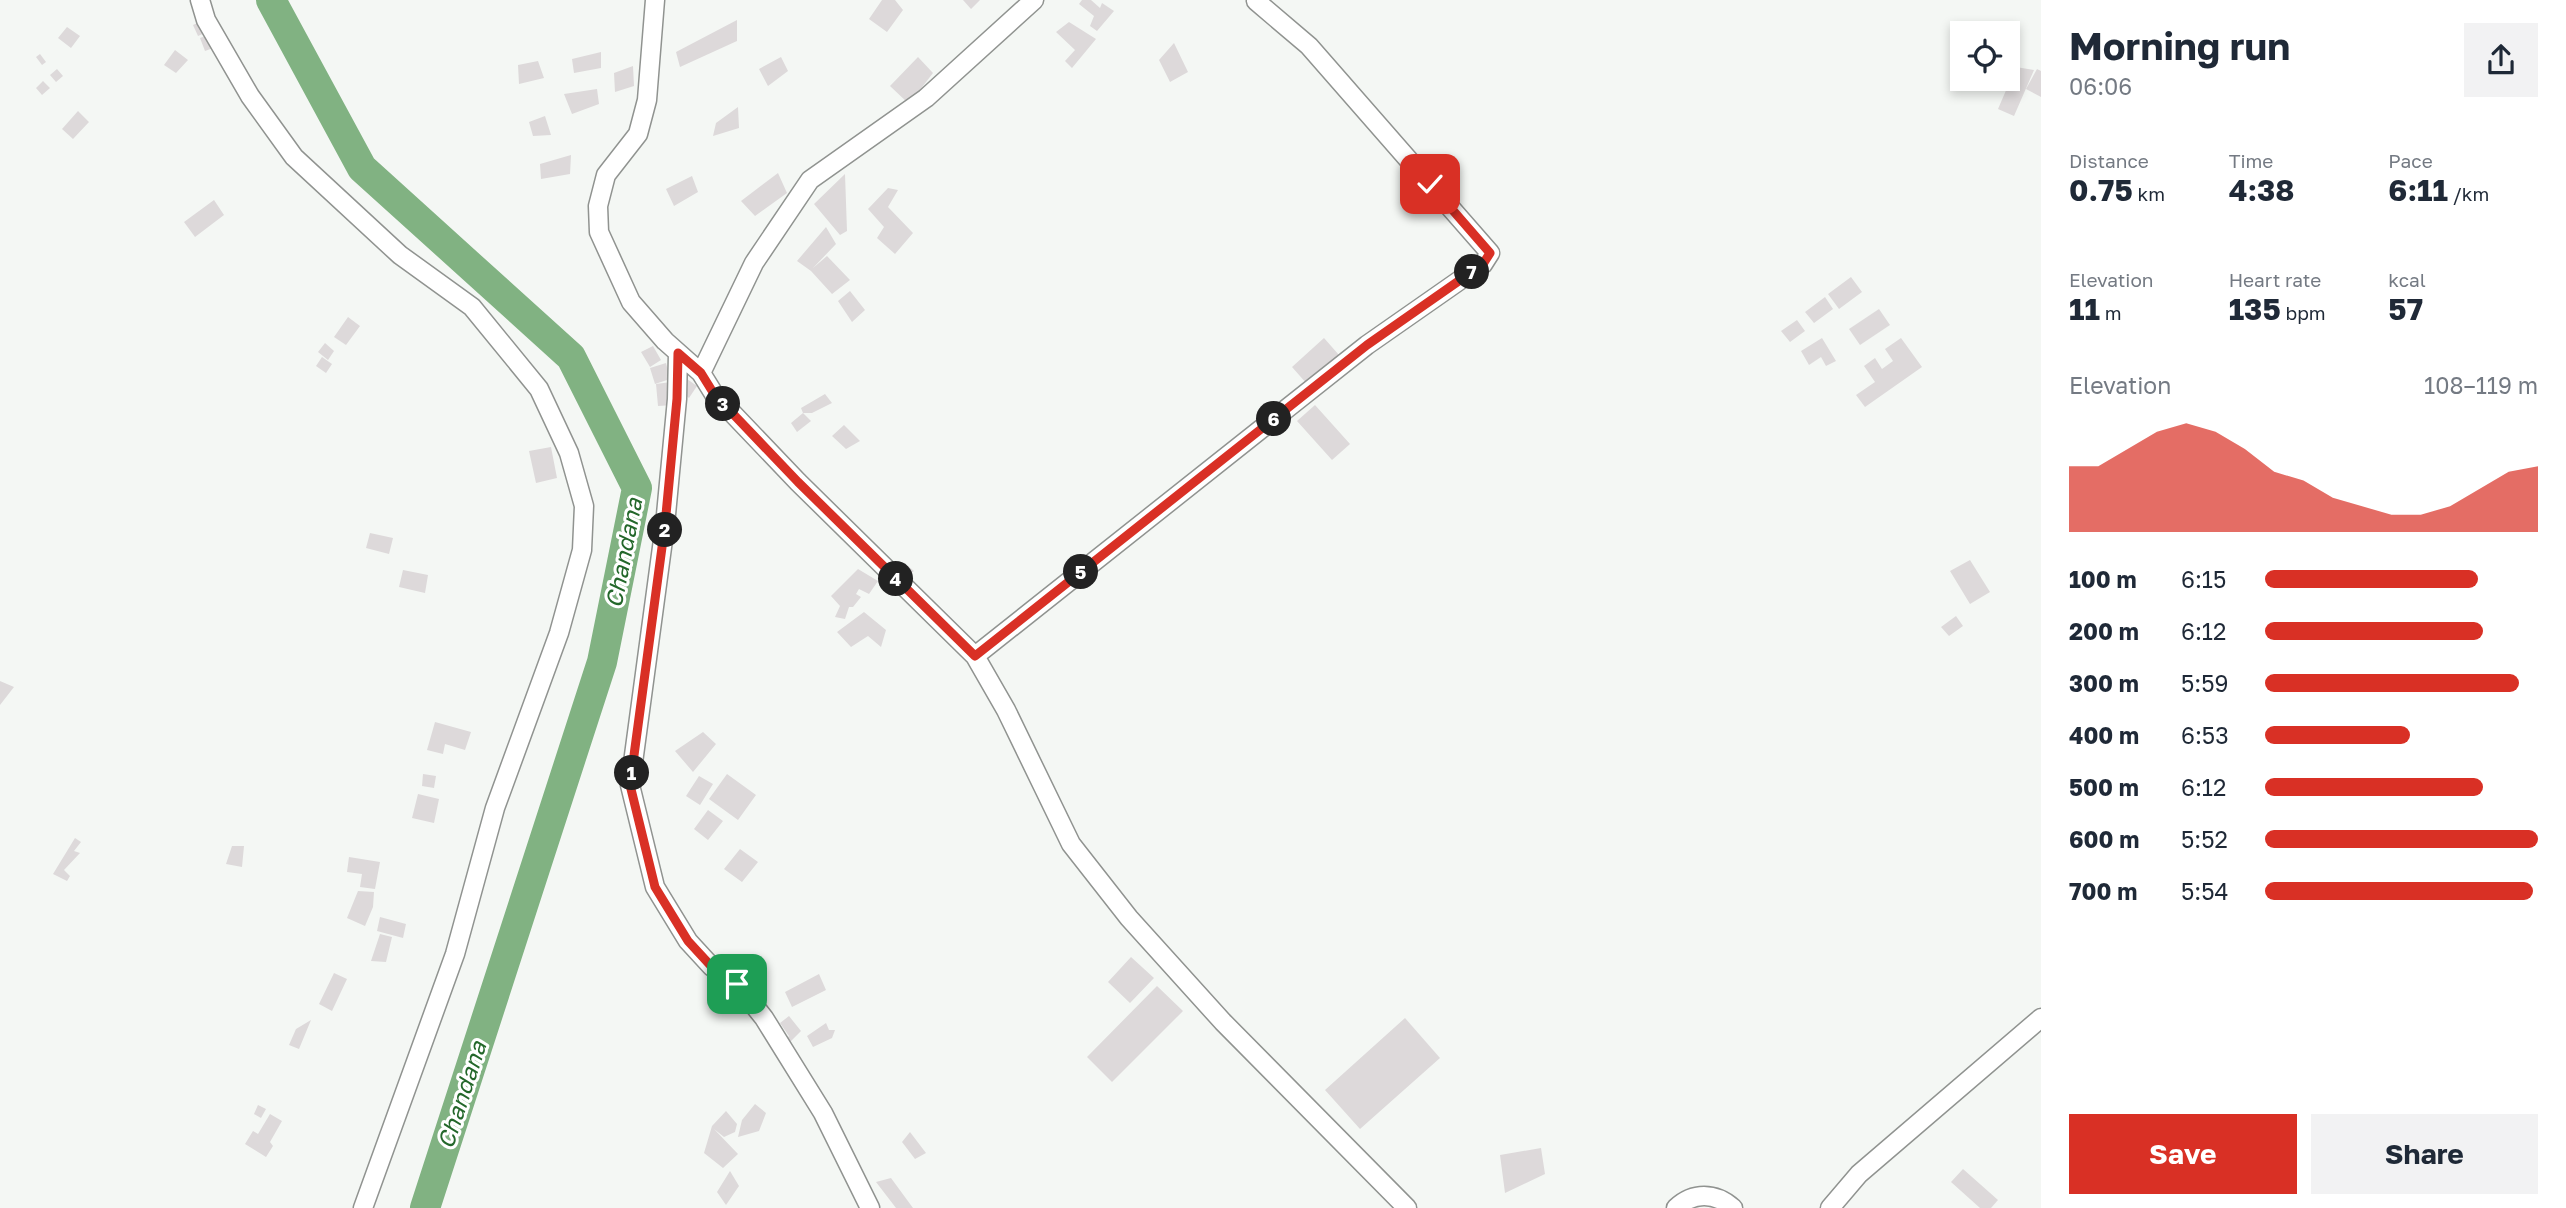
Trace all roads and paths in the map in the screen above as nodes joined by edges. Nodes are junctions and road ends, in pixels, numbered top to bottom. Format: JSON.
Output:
{"nodes":[{"id":1,"x":200,"y":0,"type":"edge"},
{"id":2,"x":654,"y":0,"type":"edge"},
{"id":3,"x":1034,"y":0,"type":"edge"},
{"id":4,"x":1256,"y":1,"type":"edge"},
{"id":5,"x":678,"y":353,"type":"junction"},
{"id":6,"x":701,"y":373,"type":"junction"},
{"id":7,"x":975,"y":656,"type":"junction"},
{"id":8,"x":2041,"y":1018,"type":"edge"},
{"id":9,"x":363,"y":1208,"type":"edge"},
{"id":10,"x":870,"y":1208,"type":"edge"},
{"id":11,"x":1407,"y":1208,"type":"edge"},
{"id":12,"x":1676,"y":1208,"type":"edge"},
{"id":13,"x":1733,"y":1208,"type":"edge"},
{"id":14,"x":1830,"y":1208,"type":"edge"}],
"edges":[{"from":1,"to":9,"type":"street"},
{"from":2,"to":5,"type":"street"},
{"from":3,"to":6,"type":"street"},
{"from":4,"to":7,"type":"street"},
{"from":5,"to":6,"type":"street"},
{"from":5,"to":10,"type":"street"},
{"from":6,"to":7,"type":"street"},
{"from":7,"to":11,"type":"street"},
{"from":8,"to":14,"type":"street"},
{"from":12,"to":13,"type":"street"}]}
